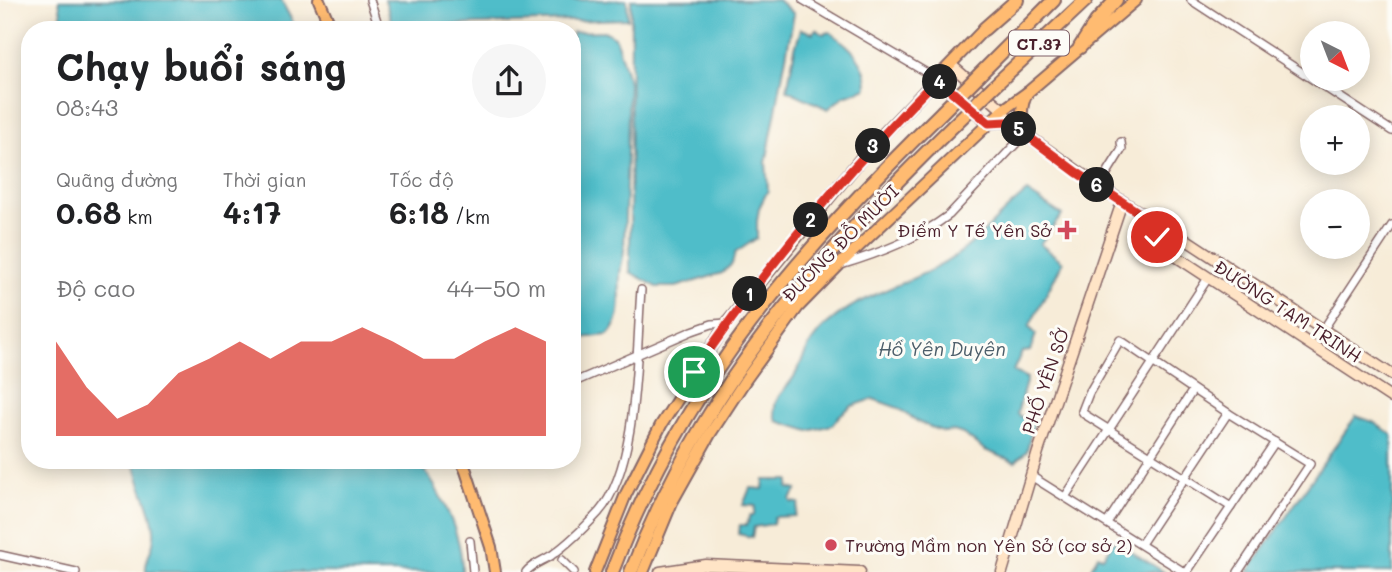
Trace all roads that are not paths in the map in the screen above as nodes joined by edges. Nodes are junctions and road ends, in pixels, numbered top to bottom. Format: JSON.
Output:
{"nodes":[{"id":1,"x":318,"y":0,"type":"edge"},
{"id":2,"x":370,"y":0,"type":"edge"},
{"id":3,"x":803,"y":0,"type":"edge"},
{"id":4,"x":1015,"y":0,"type":"edge"},
{"id":5,"x":1054,"y":0,"type":"edge"},
{"id":6,"x":1086,"y":0,"type":"edge"},
{"id":7,"x":1116,"y":0,"type":"edge"},
{"id":8,"x":1136,"y":0,"type":"edge"},
{"id":9,"x":1191,"y":0,"type":"edge"},
{"id":10,"x":328,"y":21,"type":"edge"},
{"id":11,"x":377,"y":21,"type":"edge"},
{"id":12,"x":984,"y":29,"type":"joint"},
{"id":13,"x":1080,"y":47,"type":"junction"},
{"id":14,"x":951,"y":65,"type":"junction"},
{"id":15,"x":937,"y":79,"type":"junction"},
{"id":16,"x":1028,"y":92,"type":"junction"},
{"id":17,"x":1003,"y":110,"type":"junction"},
{"id":18,"x":1007,"y":122,"type":"junction"},
{"id":19,"x":989,"y":123,"type":"junction"},
{"id":20,"x":1392,"y":131,"type":"edge"},
{"id":21,"x":1025,"y":134,"type":"junction"},
{"id":22,"x":1121,"y":142,"type":"dead end"},
{"id":23,"x":1099,"y":186,"type":"junction"},
{"id":24,"x":1122,"y":202,"type":"junction"},
{"id":25,"x":1144,"y":216,"type":"junction"},
{"id":26,"x":1392,"y":225,"type":"edge"},
{"id":27,"x":1218,"y":262,"type":"junction"},
{"id":28,"x":839,"y":265,"type":"junction"},
{"id":29,"x":1208,"y":278,"type":"junction"},
{"id":30,"x":641,"y":290,"type":"dead end"},
{"id":31,"x":727,"y":323,"type":"junction"},
{"id":32,"x":1324,"y":330,"type":"junction"},
{"id":33,"x":636,"y":355,"type":"junction"},
{"id":34,"x":1153,"y":362,"type":"junction"},
{"id":35,"x":1392,"y":375,"type":"edge"},
{"id":36,"x":581,"y":379,"type":"edge"},
{"id":37,"x":1193,"y":390,"type":"junction"},
{"id":38,"x":1392,"y":398,"type":"edge"},
{"id":39,"x":1228,"y":413,"type":"junction"},
{"id":40,"x":1109,"y":430,"type":"junction"},
{"id":41,"x":1275,"y":442,"type":"junction"},
{"id":42,"x":1150,"y":456,"type":"junction"},
{"id":43,"x":465,"y":469,"type":"edge"},
{"id":44,"x":1031,"y":476,"type":"junction"},
{"id":45,"x":1185,"y":478,"type":"junction"},
{"id":46,"x":1065,"y":497,"type":"junction"},
{"id":47,"x":608,"y":500,"type":"junction"},
{"id":48,"x":620,"y":507,"type":"junction"},
{"id":49,"x":1231,"y":507,"type":"junction"},
{"id":50,"x":1107,"y":523,"type":"junction"},
{"id":51,"x":470,"y":541,"type":"dead end"},
{"id":52,"x":1141,"y":544,"type":"junction"},
{"id":53,"x":0,"y":555,"type":"edge"},
{"id":54,"x":562,"y":560,"type":"dead end"},
{"id":55,"x":76,"y":572,"type":"edge"},
{"id":56,"x":473,"y":572,"type":"edge"},
{"id":57,"x":495,"y":572,"type":"edge"},
{"id":58,"x":526,"y":572,"type":"edge"},
{"id":59,"x":574,"y":572,"type":"edge"},
{"id":60,"x":595,"y":572,"type":"edge"},
{"id":61,"x":612,"y":572,"type":"edge"},
{"id":62,"x":631,"y":572,"type":"edge"},
{"id":63,"x":643,"y":572,"type":"edge"},
{"id":64,"x":660,"y":572,"type":"edge"},
{"id":65,"x":860,"y":572,"type":"edge"},
{"id":66,"x":1002,"y":572,"type":"edge"},
{"id":67,"x":1185,"y":572,"type":"edge"},
{"id":68,"x":1238,"y":572,"type":"edge"}],
"edges":[{"from":1,"to":10,"type":"main road"},
{"from":2,"to":11,"type":"street"},
{"from":3,"to":15,"type":"street"},
{"from":4,"to":12,"type":"highway"},
{"from":5,"to":61,"type":"highway","number":"CT.37","bridge":true},
{"from":6,"to":62,"type":"highway","number":"CT.37","bridge":true},
{"from":7,"to":13,"type":"highway"},
{"from":8,"to":13,"type":"main road","name":"ĐƯỜNG ĐỖ MƯỜI"},
{"from":9,"to":20,"type":"street"},
{"from":12,"to":14,"type":"main road","name":"ĐƯỜNG ĐỖ MƯỜI"},
{"from":13,"to":16,"type":"main road","name":"ĐƯỜNG ĐỖ MƯỜI"},
{"from":14,"to":15,"type":"main road","name":"ĐƯỜNG ĐỖ MƯỜI"},
{"from":14,"to":17,"type":"main road"},
{"from":15,"to":19,"type":"main road"},
{"from":15,"to":31,"type":"main road","name":"ĐƯỜNG ĐỖ MƯỜI"},
{"from":16,"to":17,"type":"main road","name":"ĐƯỜNG ĐỖ MƯỜI"},
{"from":16,"to":21,"type":"main road"},
{"from":17,"to":18,"type":"main road"},
{"from":17,"to":19,"type":"main road","name":"ĐƯỜNG ĐỖ MƯỜI"},
{"from":18,"to":19,"type":"main road"},
{"from":18,"to":21,"type":"main road","name":"ĐƯỜNG TAM TRINH"},
{"from":19,"to":28,"type":"main road","name":"ĐƯỜNG ĐỖ MƯỜI"},
{"from":21,"to":23,"type":"main road","name":"ĐƯỜNG TAM TRINH"},
{"from":21,"to":28,"type":"street"},
{"from":22,"to":23,"type":"street"},
{"from":23,"to":24,"type":"main road","name":"ĐƯỜNG TAM TRINH"},
{"from":24,"to":25,"type":"main road","name":"ĐƯỜNG TAM TRINH"},
{"from":24,"to":44,"type":"main road","name":"PHỐ YÊN SỞ"},
{"from":25,"to":27,"type":"main road","name":"ĐƯỜNG TAM TRINH"},
{"from":25,"to":29,"type":"main road","name":"ĐƯỜNG TAM TRINH"},
{"from":26,"to":32,"type":"street"},
{"from":27,"to":29,"type":"main road"},
{"from":27,"to":32,"type":"main road","name":"ĐƯỜNG TAM TRINH"},
{"from":28,"to":63,"type":"main road","name":"ĐƯỜNG ĐỖ MƯỜI"},
{"from":29,"to":34,"type":"street"},
{"from":29,"to":38,"type":"main road","name":"ĐƯỜNG TAM TRINH"},
{"from":30,"to":33,"type":"street"},
{"from":31,"to":33,"type":"street"},
{"from":31,"to":48,"type":"main road","name":"ĐƯỜNG ĐỖ MƯỜI"},
{"from":32,"to":35,"type":"main road","name":"ĐƯỜNG TAM TRINH"},
{"from":33,"to":36,"type":"street"},
{"from":33,"to":47,"type":"street"},
{"from":34,"to":37,"type":"street"},
{"from":34,"to":40,"type":"street"},
{"from":34,"to":40,"type":"street"},
{"from":37,"to":39,"type":"street"},
{"from":37,"to":42,"type":"street"},
{"from":39,"to":41,"type":"street"},
{"from":39,"to":45,"type":"street"},
{"from":40,"to":42,"type":"street"},
{"from":40,"to":46,"type":"street"},
{"from":41,"to":49,"type":"street"},
{"from":41,"to":68,"type":"street"},
{"from":42,"to":45,"type":"street"},
{"from":42,"to":50,"type":"street"},
{"from":43,"to":57,"type":"main road"},
{"from":44,"to":46,"type":"street"},
{"from":44,"to":66,"type":"main road","name":"PHỐ YÊN SỞ"},
{"from":45,"to":49,"type":"street"},
{"from":45,"to":52,"type":"street"},
{"from":46,"to":50,"type":"street"},
{"from":47,"to":48,"type":"street"},
{"from":47,"to":58,"type":"street"},
{"from":48,"to":60,"type":"main road","name":"ĐƯỜNG ĐỖ MƯỜI"},
{"from":49,"to":67,"type":"street"},
{"from":50,"to":52,"type":"street"},
{"from":51,"to":56,"type":"street"},
{"from":52,"to":67,"type":"street"},
{"from":53,"to":55,"type":"street"},
{"from":54,"to":59,"type":"street"},
{"from":64,"to":65,"type":"main road"}]}
